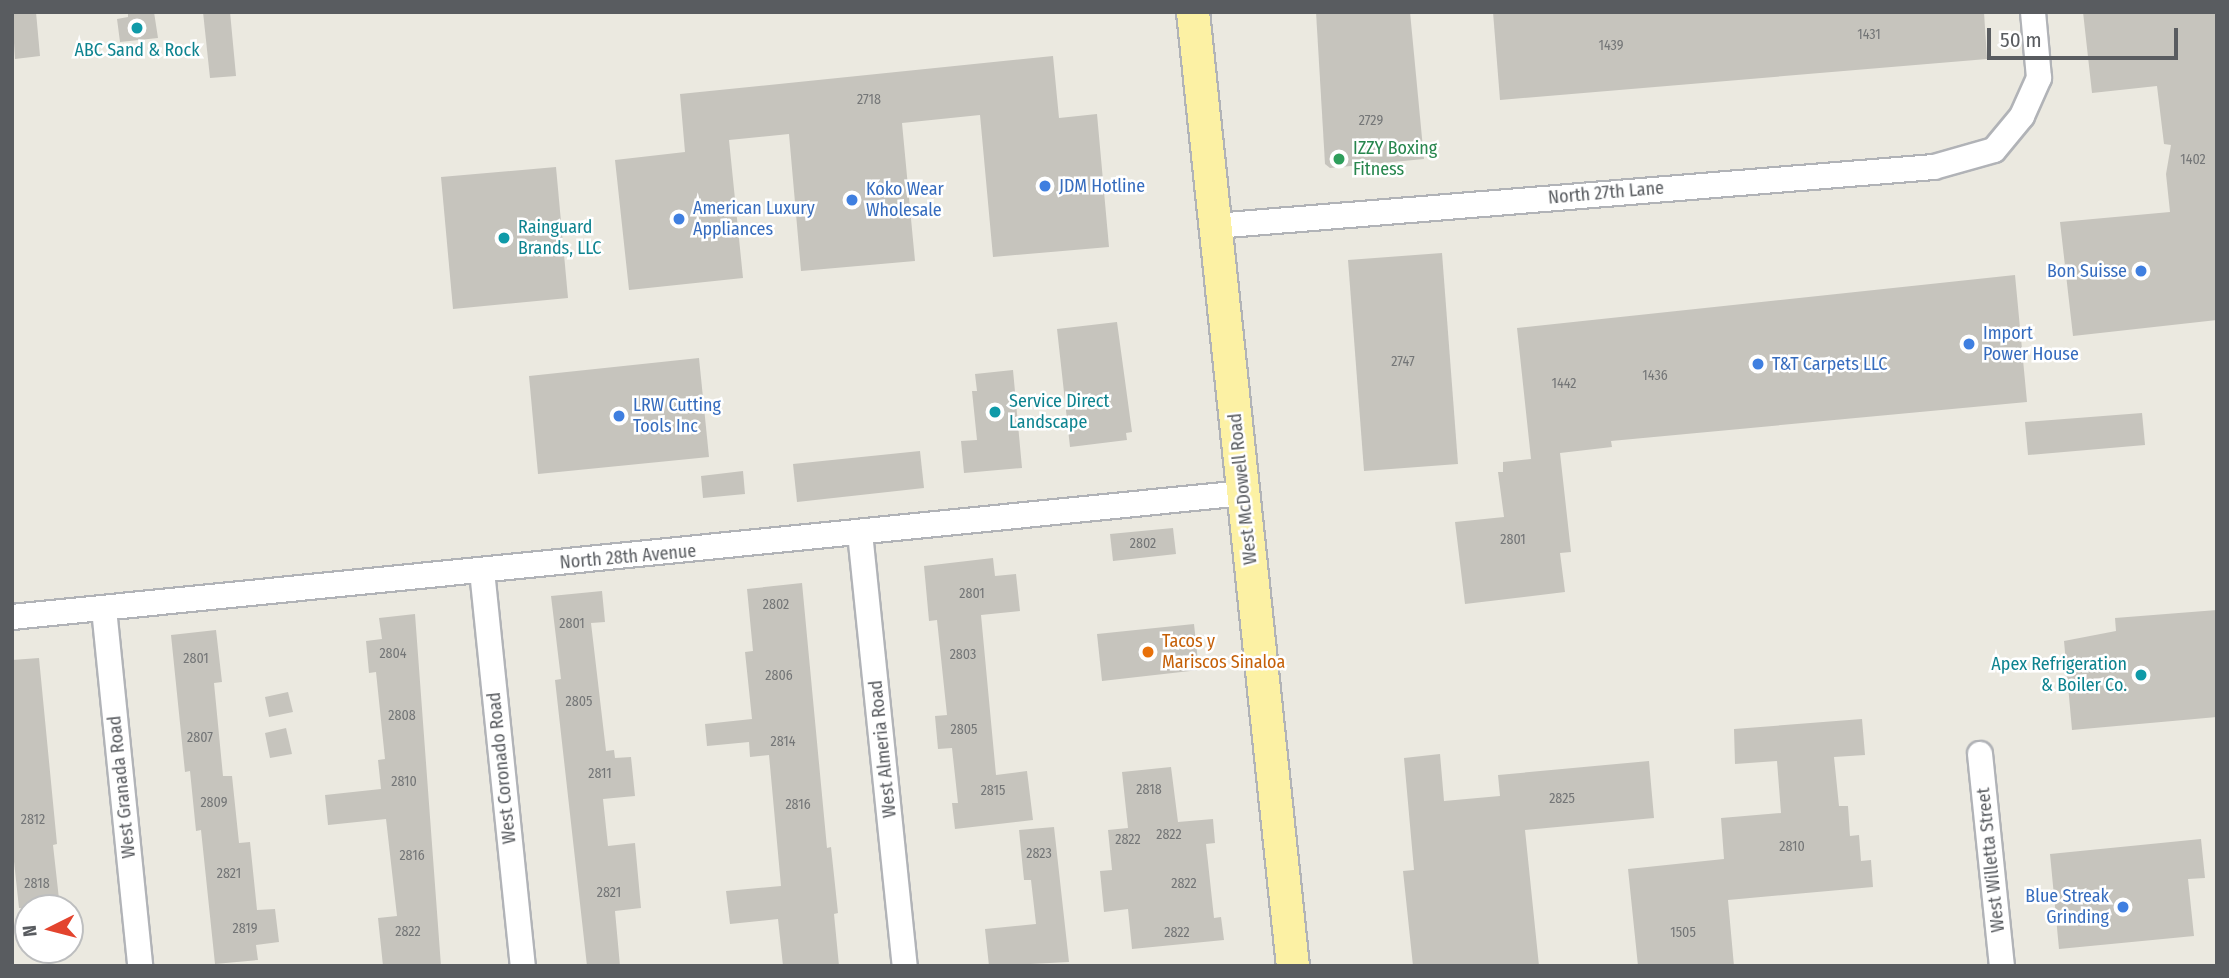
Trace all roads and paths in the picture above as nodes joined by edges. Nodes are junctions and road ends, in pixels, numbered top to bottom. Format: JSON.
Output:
{"nodes":[{"id":1,"x":1193,"y":12,"type":"edge"},
{"id":2,"x":2033,"y":12,"type":"edge"},
{"id":3,"x":1216,"y":226,"type":"junction"},
{"id":4,"x":1244,"y":492,"type":"junction"},
{"id":5,"x":860,"y":533,"type":"junction"},
{"id":6,"x":482,"y":571,"type":"junction"},
{"id":7,"x":104,"y":609,"type":"junction"},
{"id":8,"x":12,"y":617,"type":"edge"},
{"id":9,"x":1980,"y":754,"type":"dead end"},
{"id":10,"x":140,"y":966,"type":"edge"},
{"id":11,"x":523,"y":966,"type":"edge"},
{"id":12,"x":905,"y":966,"type":"edge"},
{"id":13,"x":1293,"y":966,"type":"edge"},
{"id":14,"x":2002,"y":966,"type":"edge"}],
"edges":[{"from":1,"to":3,"type":"main road","name":"West McDowell Road"},
{"from":2,"to":3,"type":"street","name":"North 27th Lane"},
{"from":3,"to":4,"type":"main road","name":"West McDowell Road"},
{"from":4,"to":5,"type":"street","name":"North 28th Avenue"},
{"from":4,"to":13,"type":"main road","name":"West McDowell Road"},
{"from":5,"to":6,"type":"street","name":"North 28th Avenue"},
{"from":5,"to":12,"type":"street","name":"West Almeria Road"},
{"from":6,"to":7,"type":"street","name":"North 28th Avenue"},
{"from":6,"to":11,"type":"street","name":"West Coronado Road"},
{"from":7,"to":8,"type":"street","name":"North 28th Avenue"},
{"from":7,"to":10,"type":"street","name":"West Granada Road"},
{"from":9,"to":14,"type":"street","name":"West Willetta Street"}]}
